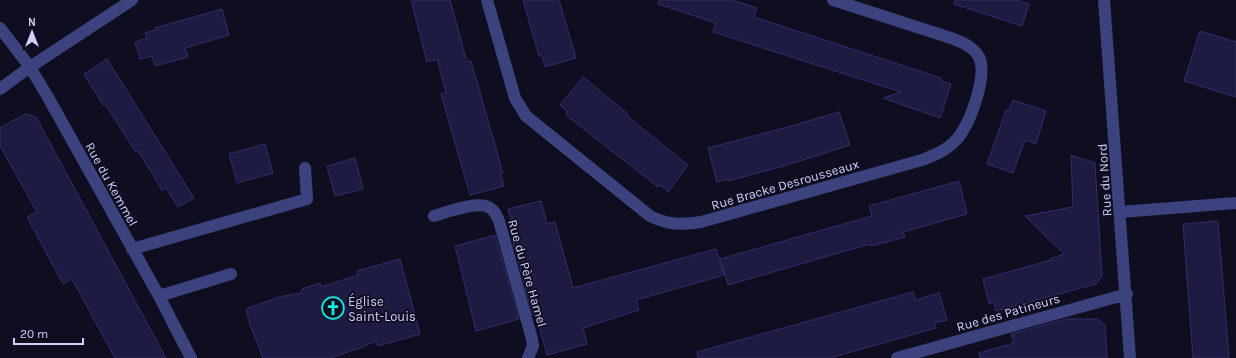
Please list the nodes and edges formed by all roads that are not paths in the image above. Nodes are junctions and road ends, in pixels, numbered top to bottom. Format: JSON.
{"nodes":[{"id":1,"x":132,"y":0,"type":"edge"},
{"id":2,"x":488,"y":0,"type":"edge"},
{"id":3,"x":833,"y":0,"type":"edge"},
{"id":4,"x":1104,"y":0,"type":"edge"},
{"id":5,"x":0,"y":28,"type":"edge"},
{"id":6,"x":30,"y":68,"type":"junction"},
{"id":7,"x":0,"y":89,"type":"edge"},
{"id":8,"x":306,"y":168,"type":"dead end"},
{"id":9,"x":1236,"y":203,"type":"edge"},
{"id":10,"x":1120,"y":212,"type":"junction"},
{"id":11,"x":434,"y":216,"type":"dead end"},
{"id":12,"x":132,"y":249,"type":"junction"},
{"id":13,"x":231,"y":274,"type":"dead end"},
{"id":14,"x":1127,"y":294,"type":"junction"},
{"id":15,"x":159,"y":296,"type":"junction"},
{"id":16,"x":191,"y":358,"type":"edge"},
{"id":17,"x":528,"y":358,"type":"edge"},
{"id":18,"x":897,"y":358,"type":"edge"},
{"id":19,"x":1130,"y":358,"type":"edge"}],
"edges":[{"from":1,"to":6,"type":"street"},
{"from":2,"to":3,"type":"street","name":"Rue Bracke Desrousseaux"},
{"from":4,"to":10,"type":"street","name":"Rue du Nord"},
{"from":5,"to":6,"type":"street","name":"Rue du Kemmel"},
{"from":6,"to":7,"type":"street"},
{"from":6,"to":12,"type":"street","name":"Rue du Kemmel"},
{"from":8,"to":12,"type":"street"},
{"from":9,"to":10,"type":"street"},
{"from":10,"to":14,"type":"street","name":"Rue du Nord"},
{"from":11,"to":17,"type":"street","name":"Rue du Père Hamel"},
{"from":12,"to":15,"type":"street","name":"Rue du Kemmel"},
{"from":13,"to":15,"type":"street"},
{"from":14,"to":18,"type":"street","name":"Rue des Patineurs"},
{"from":14,"to":19,"type":"street","name":"Rue du Nord"},
{"from":15,"to":16,"type":"street","name":"Rue du Kemmel"}]}
